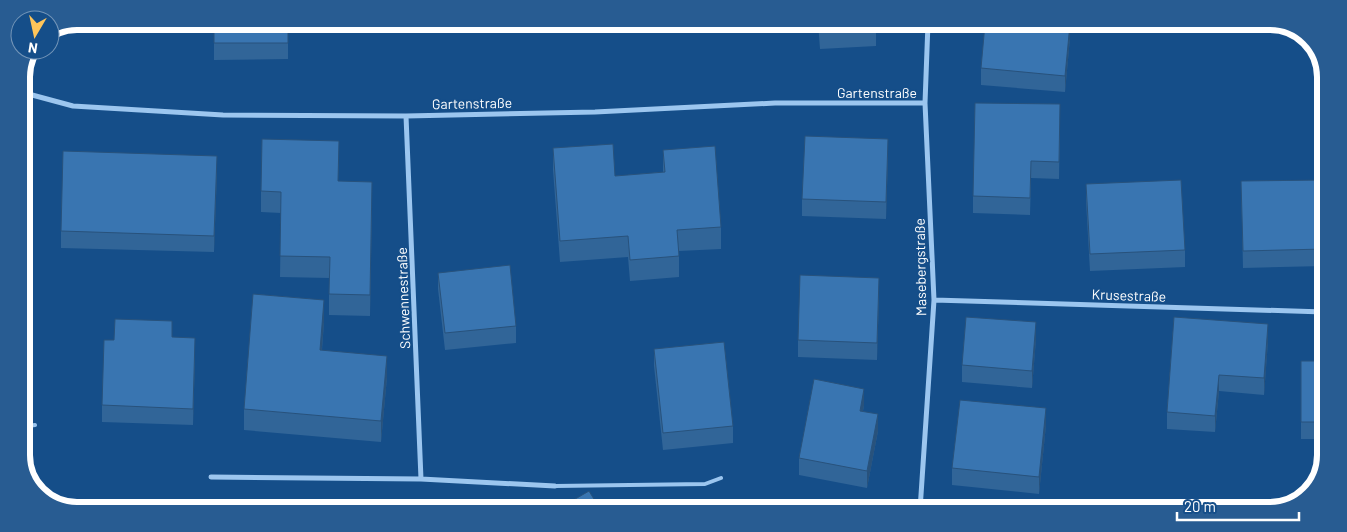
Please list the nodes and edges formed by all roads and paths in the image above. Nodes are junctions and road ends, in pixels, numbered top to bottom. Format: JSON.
{"nodes":[{"id":1,"x":928,"y":30,"type":"edge"},
{"id":2,"x":30,"y":94,"type":"edge"},
{"id":3,"x":925,"y":103,"type":"junction"},
{"id":4,"x":406,"y":116,"type":"junction"},
{"id":5,"x":934,"y":300,"type":"junction"},
{"id":6,"x":1317,"y":312,"type":"edge"},
{"id":7,"x":35,"y":425,"type":"dead end"},
{"id":8,"x":30,"y":426,"type":"edge"},
{"id":9,"x":211,"y":477,"type":"dead end"},
{"id":10,"x":721,"y":478,"type":"dead end"},
{"id":11,"x":421,"y":479,"type":"junction"},
{"id":12,"x":555,"y":486,"type":"joint"},
{"id":13,"x":921,"y":502,"type":"edge"}],
"edges":[{"from":1,"to":3,"type":"street","name":"Masebergstraße"},
{"from":2,"to":4,"type":"street","name":"Gartenstraße"},
{"from":3,"to":4,"type":"street","name":"Gartenstraße"},
{"from":3,"to":5,"type":"street","name":"Masebergstraße"},
{"from":4,"to":11,"type":"street","name":"Schwennestraße"},
{"from":5,"to":6,"type":"street","name":"Krusestraße"},
{"from":5,"to":13,"type":"street","name":"Masebergstraße"},
{"from":7,"to":8,"type":"lane"},
{"from":9,"to":11,"type":"street"},
{"from":10,"to":12,"type":"lane"},
{"from":11,"to":12,"type":"street"}]}
